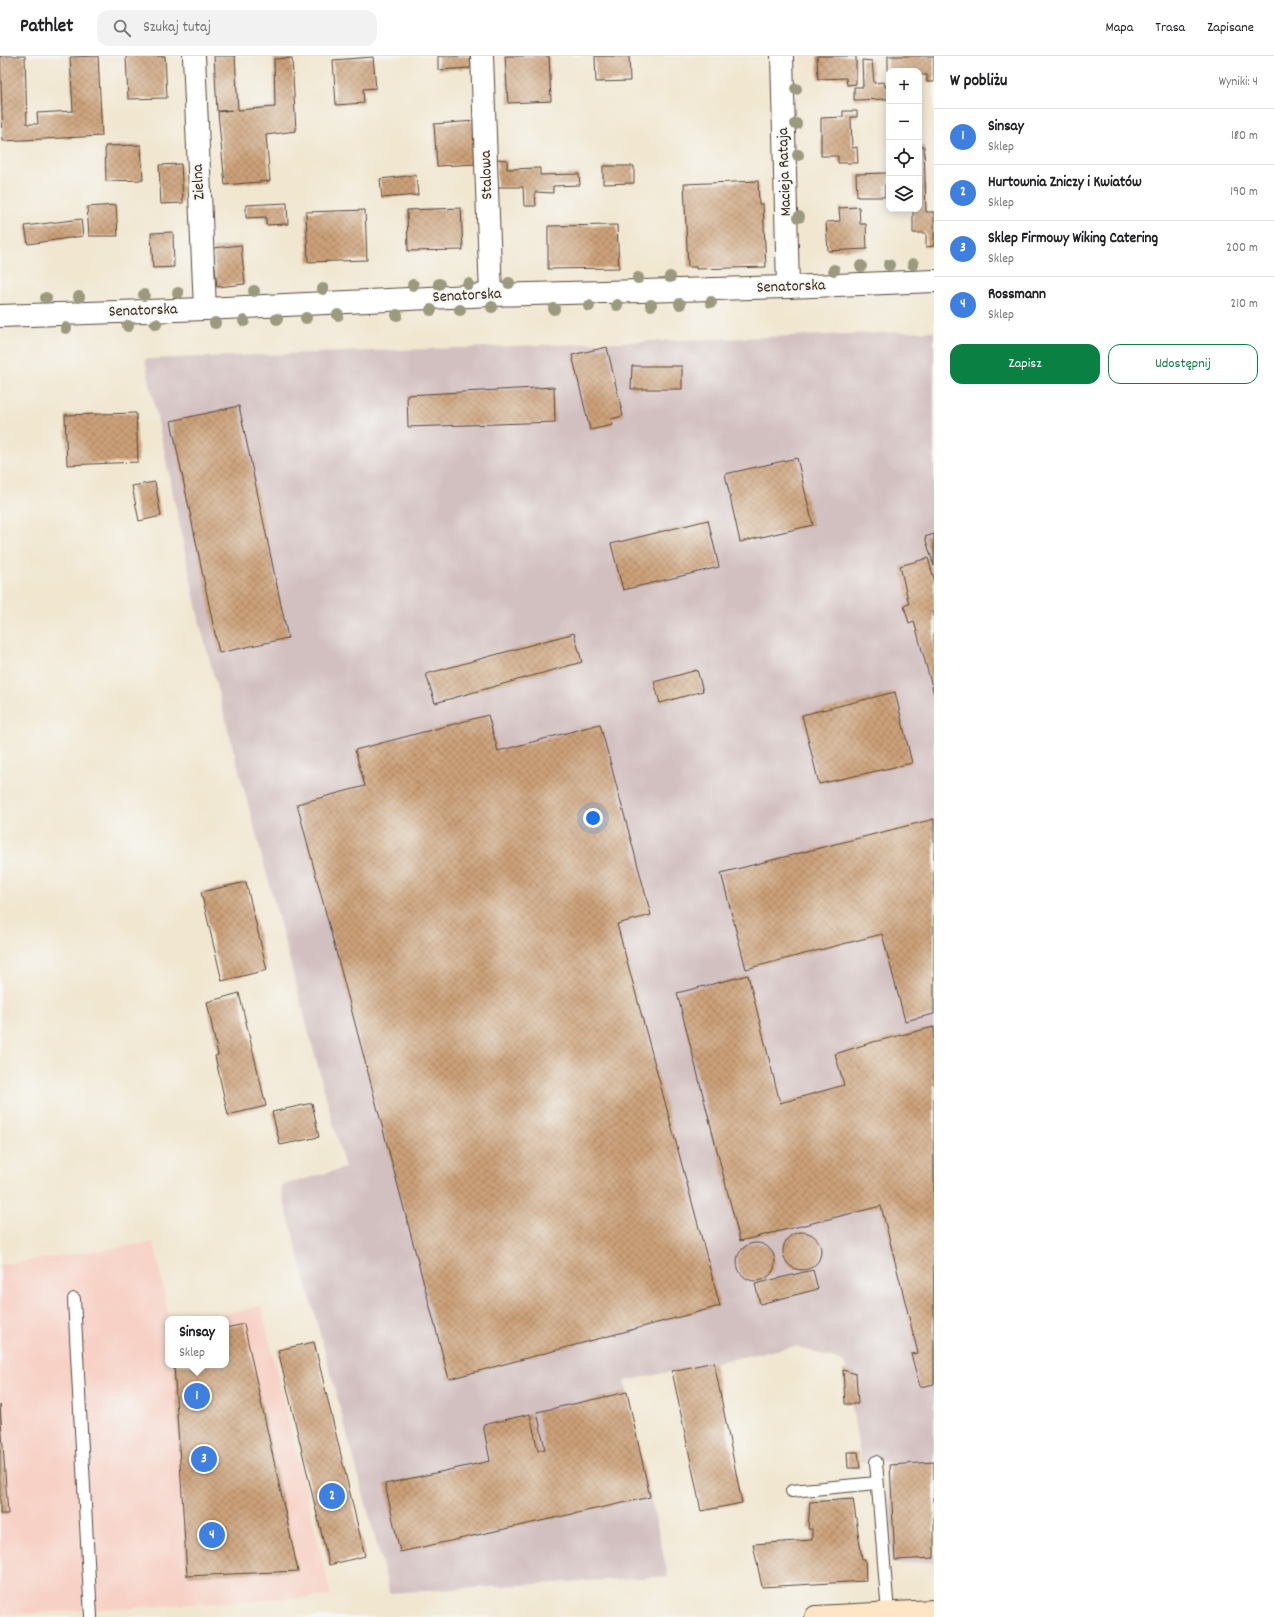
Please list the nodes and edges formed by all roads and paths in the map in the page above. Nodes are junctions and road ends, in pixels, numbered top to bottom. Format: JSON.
{"nodes":[{"id":1,"x":194,"y":56,"type":"edge"},
{"id":2,"x":482,"y":56,"type":"edge"},
{"id":3,"x":782,"y":56,"type":"edge"},
{"id":4,"x":934,"y":280,"type":"edge"},
{"id":5,"x":788,"y":287,"type":"junction"},
{"id":6,"x":491,"y":295,"type":"junction"},
{"id":7,"x":205,"y":309,"type":"junction"},
{"id":8,"x":0,"y":316,"type":"edge"},
{"id":9,"x":74,"y":1299,"type":"dead end"},
{"id":10,"x":876,"y":1462,"type":"dead end"},
{"id":11,"x":878,"y":1484,"type":"junction"},
{"id":12,"x":792,"y":1491,"type":"dead end"},
{"id":13,"x":934,"y":1611,"type":"edge"},
{"id":14,"x":888,"y":1613,"type":"junction"},
{"id":15,"x":91,"y":1617,"type":"edge"},
{"id":16,"x":816,"y":1617,"type":"edge"}],
"edges":[{"from":1,"to":7,"type":"street","name":"Zielna"},
{"from":2,"to":6,"type":"street","name":"Stalowa"},
{"from":3,"to":5,"type":"street","name":"Macieja Rataja"},
{"from":4,"to":5,"type":"street","name":"Senatorska"},
{"from":5,"to":6,"type":"street","name":"Senatorska"},
{"from":6,"to":7,"type":"street","name":"Senatorska"},
{"from":7,"to":8,"type":"street","name":"Senatorska"},
{"from":9,"to":15,"type":"lane"},
{"from":10,"to":11,"type":"lane"},
{"from":11,"to":12,"type":"lane"},
{"from":11,"to":14,"type":"lane"},
{"from":13,"to":14,"type":"street"},
{"from":14,"to":16,"type":"street"}]}
